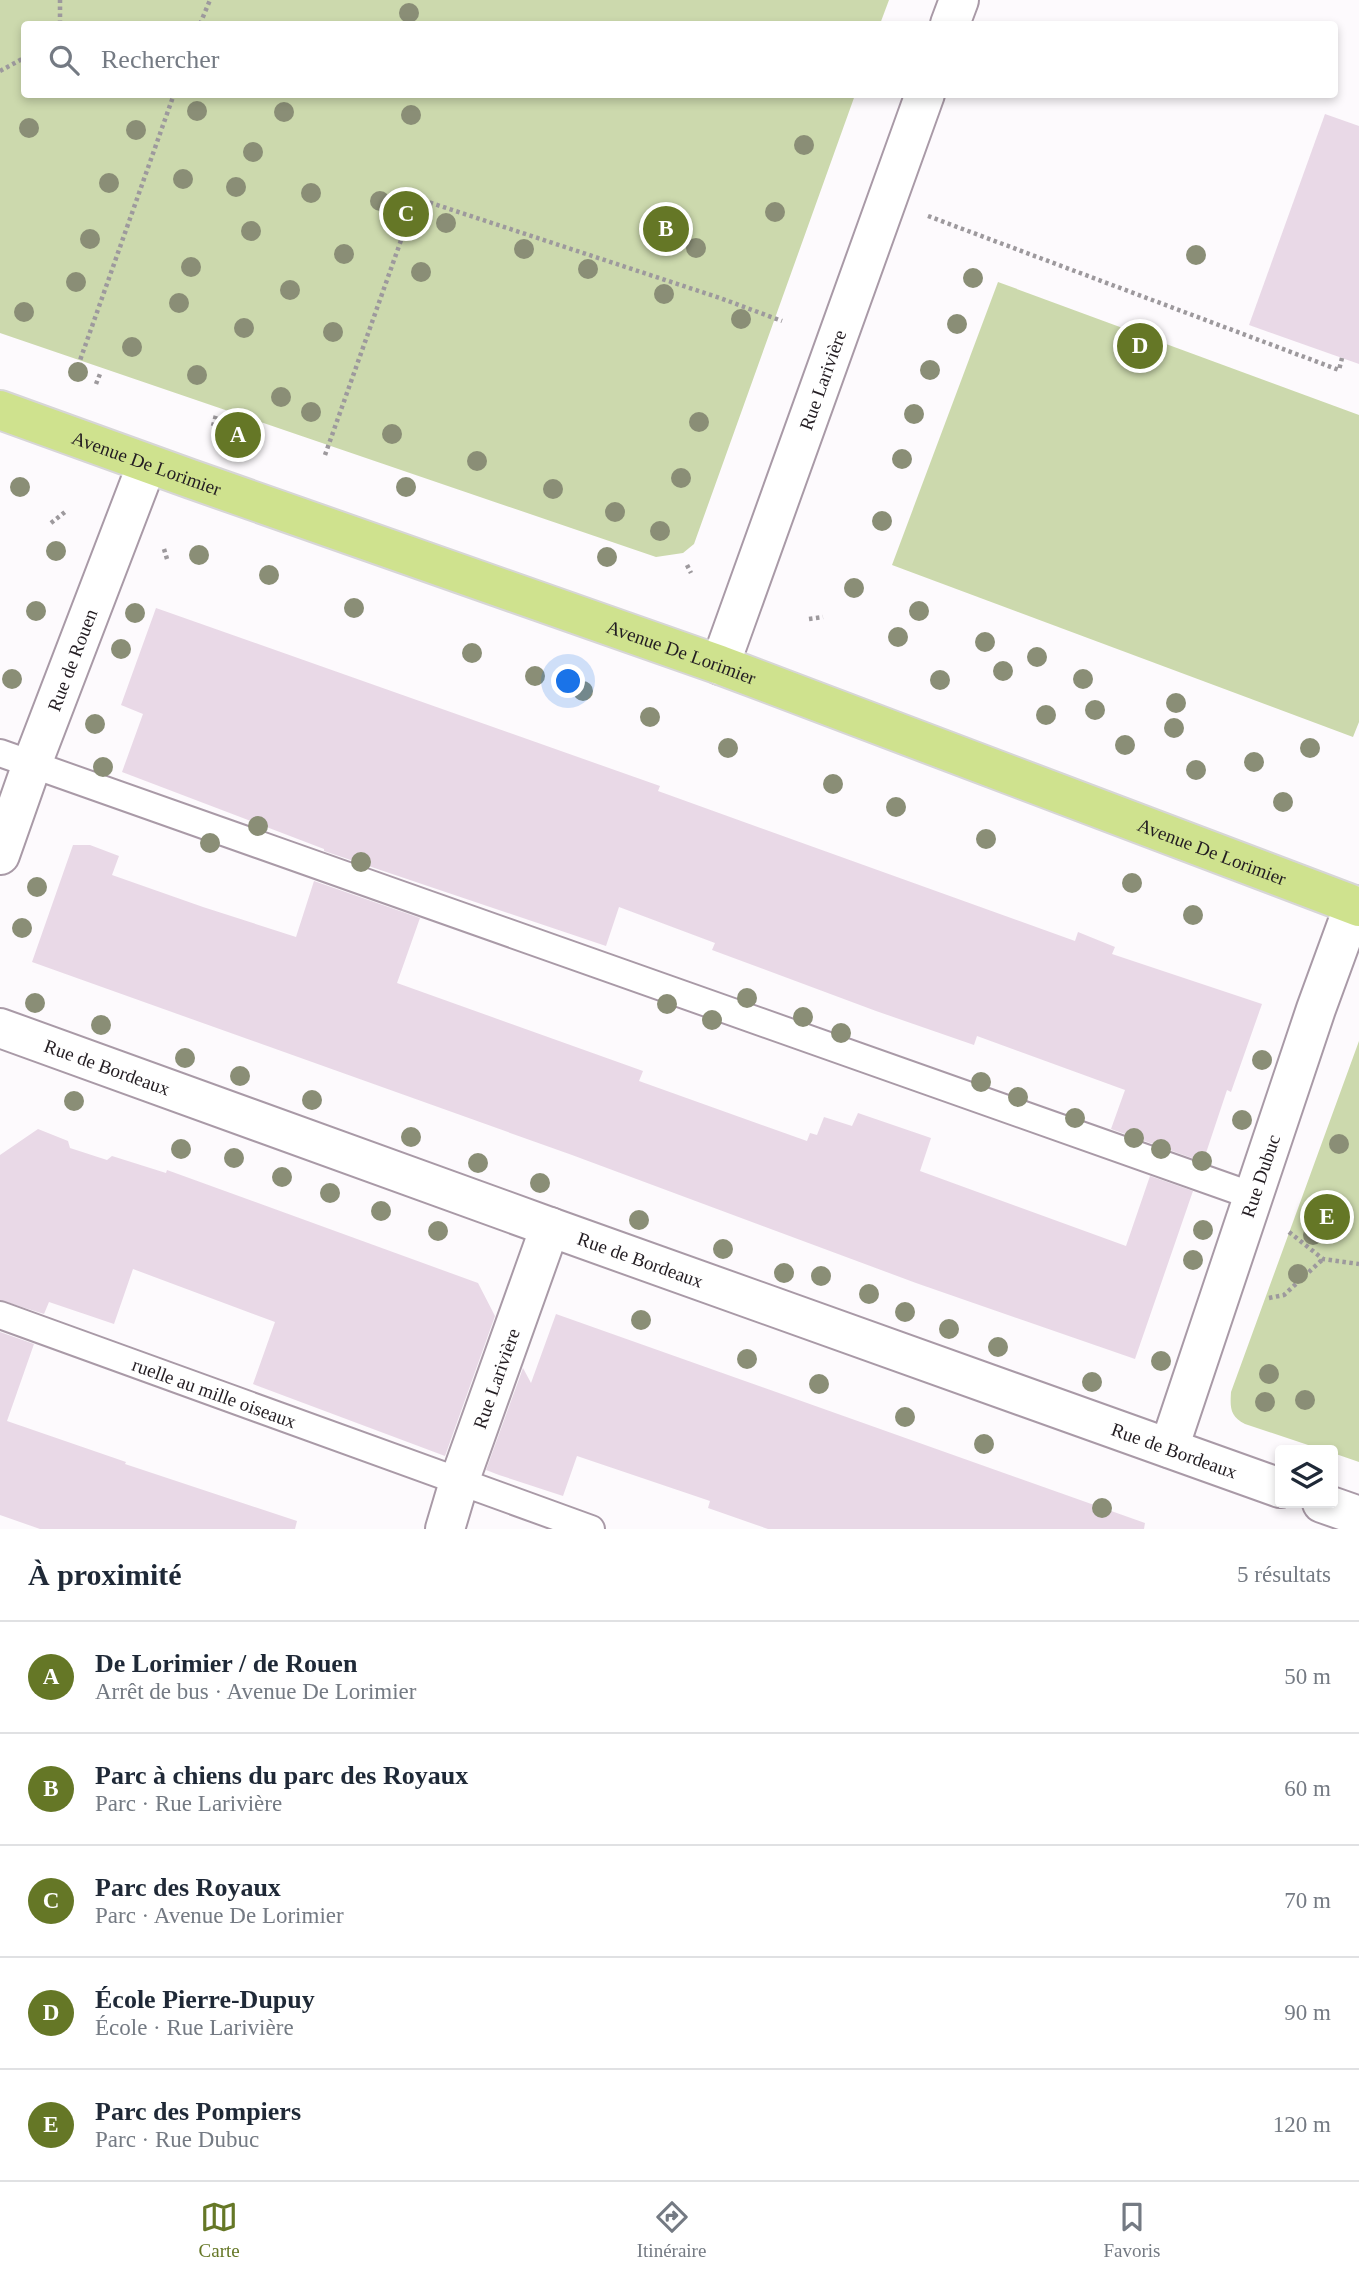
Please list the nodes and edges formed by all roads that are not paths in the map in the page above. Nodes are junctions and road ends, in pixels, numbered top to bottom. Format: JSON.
{"nodes":[{"id":1,"x":959,"y":0,"type":"edge"},
{"id":2,"x":951,"y":21,"type":"edge"},
{"id":3,"x":924,"y":98,"type":"edge"},
{"id":4,"x":0,"y":410,"type":"edge"},
{"id":5,"x":147,"y":464,"type":"junction"},
{"id":6,"x":720,"y":665,"type":"junction"},
{"id":7,"x":16,"y":758,"type":"edge"},
{"id":8,"x":0,"y":855,"type":"edge"},
{"id":9,"x":1357,"y":906,"type":"edge"},
{"id":10,"x":0,"y":1028,"type":"edge"},
{"id":11,"x":1253,"y":1196,"type":"junction"},
{"id":12,"x":550,"y":1227,"type":"junction"},
{"id":13,"x":0,"y":1315,"type":"edge"},
{"id":14,"x":1169,"y":1448,"type":"junction"},
{"id":15,"x":444,"y":1477,"type":"junction"},
{"id":16,"x":1275,"y":1486,"type":"edge"},
{"id":17,"x":1336,"y":1508,"type":"edge"},
{"id":18,"x":1359,"y":1516,"type":"edge"},
{"id":19,"x":445,"y":1529,"type":"edge"},
{"id":20,"x":591,"y":1529,"type":"edge"}],
"edges":[{"from":1,"to":2,"type":"street"},
{"from":3,"to":6,"type":"street","name":"Rue Larivière"},
{"from":4,"to":5,"type":"main road","name":"Avenue De Lorimier"},
{"from":5,"to":6,"type":"main road","name":"Avenue De Lorimier"},
{"from":5,"to":7,"type":"street","name":"Rue de Rouen"},
{"from":6,"to":9,"type":"main road","name":"Avenue De Lorimier"},
{"from":7,"to":8,"type":"street","name":"Rue de Rouen"},
{"from":7,"to":11,"type":"lane"},
{"from":9,"to":11,"type":"street","name":"Rue Dubuc"},
{"from":10,"to":12,"type":"street","name":"Rue de Bordeaux"},
{"from":11,"to":14,"type":"street","name":"Rue Dubuc"},
{"from":12,"to":14,"type":"street","name":"Rue de Bordeaux"},
{"from":12,"to":15,"type":"street","name":"Rue Larivière"},
{"from":13,"to":15,"type":"lane","name":"ruelle au mille oiseaux"},
{"from":14,"to":16,"type":"street","name":"Rue de Bordeaux"},
{"from":15,"to":19,"type":"street","name":"Rue Larivière"},
{"from":15,"to":20,"type":"lane","name":"ruelle au mille oiseaux"},
{"from":17,"to":18,"type":"street"}]}
